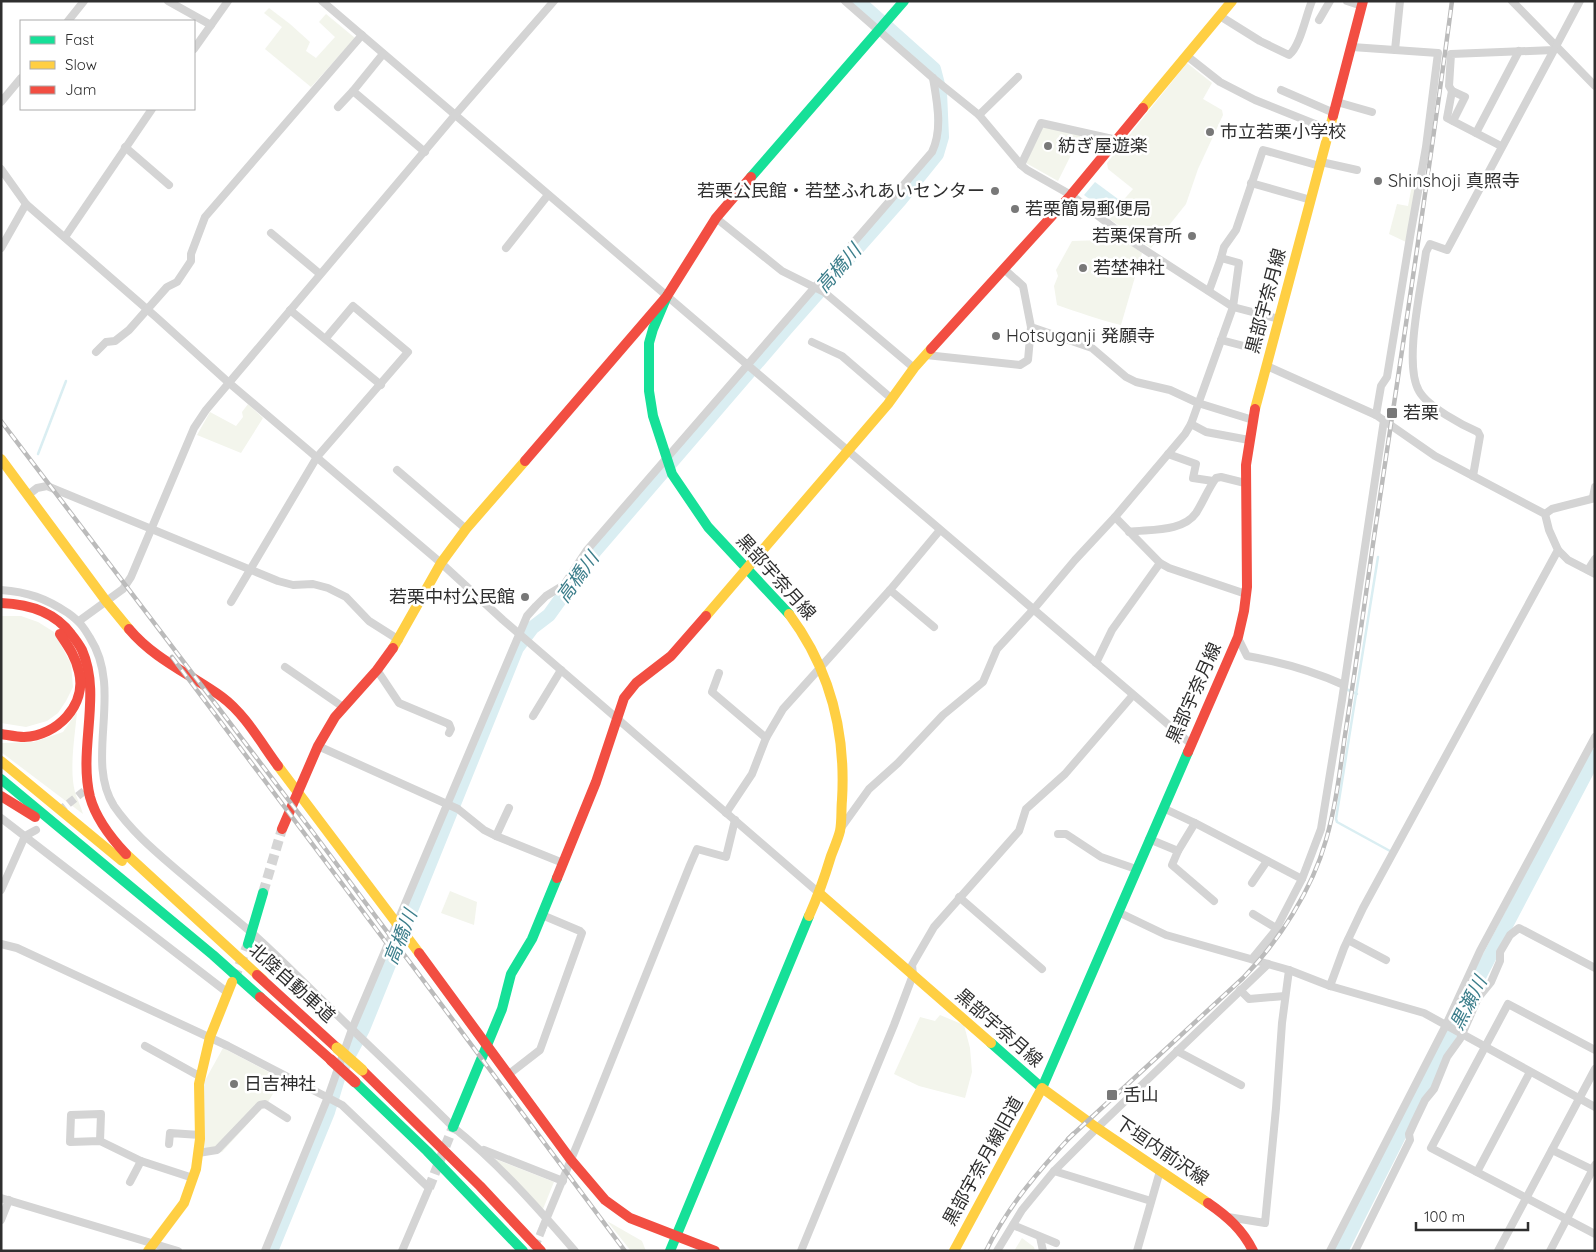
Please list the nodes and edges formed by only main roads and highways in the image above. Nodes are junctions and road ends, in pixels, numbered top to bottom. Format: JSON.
{"nodes":[{"id":1,"x":904,"y":1,"type":"edge"},
{"id":2,"x":1232,"y":1,"type":"edge"},
{"id":3,"x":1362,"y":4,"type":"edge"},
{"id":4,"x":667,"y":296,"type":"junction"},
{"id":5,"x":3,"y":464,"type":"edge"},
{"id":6,"x":747,"y":568,"type":"junction"},
{"id":7,"x":1,"y":603,"type":"edge"},
{"id":8,"x":1,"y":612,"type":"edge"},
{"id":9,"x":1,"y":734,"type":"edge"},
{"id":10,"x":1,"y":761,"type":"edge"},
{"id":11,"x":1,"y":779,"type":"edge"},
{"id":12,"x":298,"y":790,"type":"junction"},
{"id":13,"x":1,"y":796,"type":"edge"},
{"id":14,"x":282,"y":828,"type":"tunnel mouth"},
{"id":15,"x":263,"y":893,"type":"tunnel mouth"},
{"id":16,"x":818,"y":893,"type":"junction"},
{"id":17,"x":166,"y":915,"type":"junction"},
{"id":18,"x":250,"y":939,"type":"tunnel mouth"},
{"id":19,"x":263,"y":980,"type":"junction"},
{"id":20,"x":230,"y":988,"type":"tunnel mouth"},
{"id":21,"x":487,"y":1044,"type":"junction"},
{"id":22,"x":1042,"y":1088,"type":"junction"},
{"id":23,"x":453,"y":1127,"type":"tunnel mouth"},
{"id":24,"x":677,"y":1235,"type":"junction"},
{"id":25,"x":151,"y":1247,"type":"edge"},
{"id":26,"x":524,"y":1251,"type":"edge"},
{"id":27,"x":541,"y":1251,"type":"edge"},
{"id":28,"x":670,"y":1251,"type":"edge"},
{"id":29,"x":714,"y":1251,"type":"edge"},
{"id":30,"x":954,"y":1251,"type":"edge"},
{"id":31,"x":1253,"y":1251,"type":"edge"}],
"edges":[{"from":1,"to":4,"type":"main road"},
{"from":2,"to":6,"type":"main road"},
{"from":3,"to":22,"type":"main road","name":"黒部宇奈月線"},
{"from":4,"to":6,"type":"main road","name":"黒部宇奈月線"},
{"from":4,"to":12,"type":"main road"},
{"from":5,"to":12,"type":"main road"},
{"from":6,"to":16,"type":"main road","name":"黒部宇奈月線"},
{"from":6,"to":21,"type":"main road"},
{"from":7,"to":19,"type":"main road"},
{"from":8,"to":9,"type":"main road"},
{"from":10,"to":19,"type":"main road","name":"北陸自動車道"},
{"from":11,"to":17,"type":"main road","name":"北陸自動車道"},
{"from":12,"to":14,"type":"main road"},
{"from":12,"to":21,"type":"main road"},
{"from":13,"to":17,"type":"main road"},
{"from":15,"to":18,"type":"main road"},
{"from":16,"to":22,"type":"main road","name":"黒部宇奈月線"},
{"from":16,"to":24,"type":"main road","name":"黒部宇奈月線"},
{"from":17,"to":26,"type":"main road","name":"北陸自動車道","bridge":true},
{"from":19,"to":27,"type":"main road","name":"北陸自動車道","bridge":true},
{"from":20,"to":25,"type":"main road"},
{"from":21,"to":23,"type":"main road"},
{"from":21,"to":24,"type":"main road"},
{"from":22,"to":30,"type":"main road","name":"黒部宇奈月線旧道"},
{"from":22,"to":31,"type":"main road","name":"下垣内前沢線"},
{"from":24,"to":28,"type":"main road","name":"黒部宇奈月線"},
{"from":24,"to":29,"type":"main road"}]}
